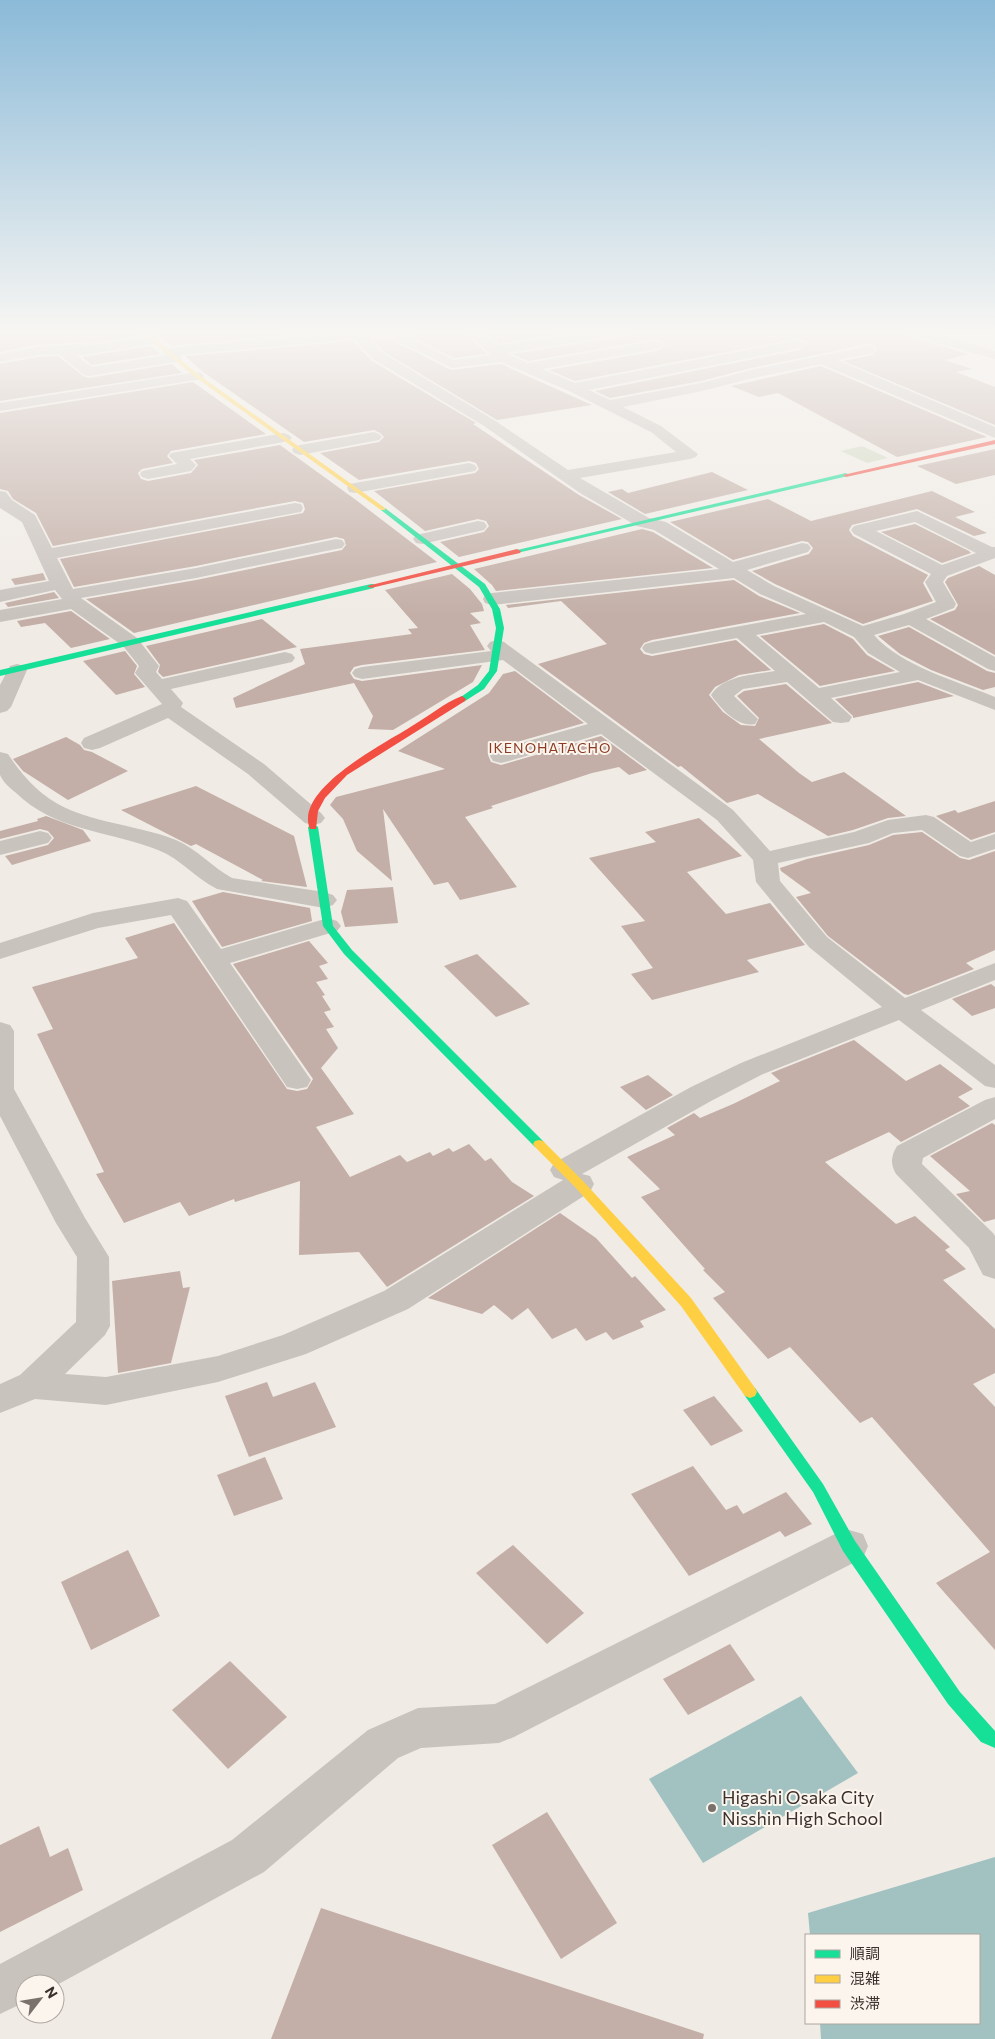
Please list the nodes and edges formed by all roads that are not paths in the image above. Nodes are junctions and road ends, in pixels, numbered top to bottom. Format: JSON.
{"nodes":[{"id":1,"x":266,"y":425,"type":"edge"},
{"id":2,"x":492,"y":425,"type":"edge"},
{"id":3,"x":649,"y":425,"type":"edge"},
{"id":4,"x":977,"y":425,"type":"edge"},
{"id":5,"x":995,"y":433,"type":"edge"},
{"id":6,"x":374,"y":437,"type":"dead end"},
{"id":7,"x":284,"y":438,"type":"junction"},
{"id":8,"x":995,"y":442,"type":"edge"},
{"id":9,"x":300,"y":450,"type":"junction"},
{"id":10,"x":469,"y":468,"type":"dead end"},
{"id":11,"x":148,"y":474,"type":"dead end"},
{"id":12,"x":566,"y":475,"type":"junction"},
{"id":13,"x":355,"y":488,"type":"junction"},
{"id":14,"x":0,"y":496,"type":"edge"},
{"id":15,"x":295,"y":508,"type":"dead end"},
{"id":16,"x":459,"y":513,"type":"dead end"},
{"id":17,"x":643,"y":522,"type":"junction"},
{"id":18,"x":422,"y":539,"type":"junction"},
{"id":19,"x":786,"y":539,"type":"dead end"},
{"id":20,"x":336,"y":544,"type":"dead end"},
{"id":21,"x":45,"y":555,"type":"junction"},
{"id":22,"x":989,"y":558,"type":"edge"},
{"id":23,"x":458,"y":566,"type":"junction"},
{"id":24,"x":736,"y":570,"type":"junction"},
{"id":25,"x":941,"y":572,"type":"junction"},
{"id":26,"x":68,"y":594,"type":"junction"},
{"id":27,"x":0,"y":596,"type":"edge"},
{"id":28,"x":492,"y":599,"type":"junction"},
{"id":29,"x":0,"y":616,"type":"edge"},
{"id":30,"x":827,"y":616,"type":"junction"},
{"id":31,"x":911,"y":618,"type":"junction"},
{"id":32,"x":741,"y":632,"type":"junction"},
{"id":33,"x":861,"y":633,"type":"junction"},
{"id":34,"x":130,"y":642,"type":"junction"},
{"id":35,"x":652,"y":648,"type":"dead end"},
{"id":36,"x":497,"y":651,"type":"junction"},
{"id":37,"x":285,"y":658,"type":"dead end"},
{"id":38,"x":995,"y":665,"type":"edge"},
{"id":39,"x":8,"y":672,"type":"edge"},
{"id":40,"x":362,"y":673,"type":"dead end"},
{"id":41,"x":920,"y":674,"type":"junction"},
{"id":42,"x":791,"y":675,"type":"junction"},
{"id":43,"x":157,"y":686,"type":"junction"},
{"id":44,"x":815,"y":695,"type":"junction"},
{"id":45,"x":995,"y":704,"type":"edge"},
{"id":46,"x":0,"y":708,"type":"edge"},
{"id":47,"x":170,"y":709,"type":"junction"},
{"id":48,"x":841,"y":717,"type":"dead end"},
{"id":49,"x":747,"y":719,"type":"dead end"},
{"id":50,"x":604,"y":726,"type":"junction"},
{"id":51,"x":92,"y":743,"type":"dead end"},
{"id":52,"x":502,"y":756,"type":"dead end"},
{"id":53,"x":0,"y":759,"type":"edge"},
{"id":54,"x":313,"y":818,"type":"junction"},
{"id":55,"x":40,"y":838,"type":"dead end"},
{"id":56,"x":995,"y":841,"type":"edge"},
{"id":57,"x":0,"y":848,"type":"edge"},
{"id":58,"x":765,"y":858,"type":"junction"},
{"id":59,"x":217,"y":879,"type":"junction"},
{"id":60,"x":324,"y":900,"type":"junction"},
{"id":61,"x":178,"y":906,"type":"junction"},
{"id":62,"x":328,"y":926,"type":"junction"},
{"id":63,"x":0,"y":951,"type":"edge"},
{"id":64,"x":215,"y":959,"type":"junction"},
{"id":65,"x":995,"y":972,"type":"edge"},
{"id":66,"x":902,"y":1009,"type":"junction"},
{"id":67,"x":0,"y":1032,"type":"edge"},
{"id":68,"x":995,"y":1079,"type":"edge"},
{"id":69,"x":297,"y":1080,"type":"dead end"},
{"id":70,"x":0,"y":1090,"type":"edge"},
{"id":71,"x":995,"y":1107,"type":"edge"},
{"id":72,"x":572,"y":1177,"type":"junction"},
{"id":73,"x":995,"y":1266,"type":"edge"},
{"id":74,"x":32,"y":1385,"type":"junction"},
{"id":75,"x":0,"y":1399,"type":"edge"},
{"id":76,"x":849,"y":1546,"type":"junction"},
{"id":77,"x":995,"y":1740,"type":"edge"},
{"id":78,"x":0,"y":1990,"type":"edge"}],
"edges":[{"from":1,"to":7,"type":"street"},
{"from":2,"to":12,"type":"street"},
{"from":3,"to":12,"type":"street"},
{"from":4,"to":5,"type":"street"},
{"from":6,"to":9,"type":"street"},
{"from":7,"to":9,"type":"street"},
{"from":7,"to":11,"type":"street"},
{"from":8,"to":17,"type":"street"},
{"from":9,"to":13,"type":"street"},
{"from":10,"to":13,"type":"street"},
{"from":12,"to":17,"type":"street"},
{"from":13,"to":18,"type":"street"},
{"from":14,"to":21,"type":"street"},
{"from":15,"to":21,"type":"street"},
{"from":16,"to":18,"type":"street"},
{"from":17,"to":23,"type":"street"},
{"from":17,"to":24,"type":"street"},
{"from":18,"to":23,"type":"street"},
{"from":19,"to":24,"type":"street"},
{"from":20,"to":26,"type":"street"},
{"from":21,"to":26,"type":"street"},
{"from":22,"to":25,"type":"street"},
{"from":22,"to":25,"type":"street"},
{"from":23,"to":28,"type":"street"},
{"from":23,"to":34,"type":"street"},
{"from":24,"to":28,"type":"street"},
{"from":24,"to":30,"type":"street"},
{"from":25,"to":31,"type":"street"},
{"from":26,"to":27,"type":"street"},
{"from":26,"to":29,"type":"street"},
{"from":26,"to":34,"type":"street"},
{"from":28,"to":36,"type":"street"},
{"from":30,"to":32,"type":"street"},
{"from":30,"to":33,"type":"street"},
{"from":31,"to":33,"type":"street"},
{"from":31,"to":38,"type":"street"},
{"from":32,"to":35,"type":"street"},
{"from":32,"to":42,"type":"street"},
{"from":33,"to":41,"type":"street"},
{"from":34,"to":39,"type":"street"},
{"from":34,"to":43,"type":"street"},
{"from":36,"to":40,"type":"street"},
{"from":36,"to":50,"type":"street"},
{"from":36,"to":54,"type":"street"},
{"from":37,"to":43,"type":"street"},
{"from":39,"to":46,"type":"street"},
{"from":41,"to":44,"type":"street"},
{"from":41,"to":45,"type":"street"},
{"from":42,"to":44,"type":"street"},
{"from":42,"to":49,"type":"street"},
{"from":43,"to":47,"type":"street"},
{"from":44,"to":48,"type":"street"},
{"from":47,"to":51,"type":"street"},
{"from":47,"to":54,"type":"street"},
{"from":50,"to":52,"type":"street"},
{"from":50,"to":58,"type":"street"},
{"from":53,"to":59,"type":"street"},
{"from":54,"to":60,"type":"street"},
{"from":55,"to":57,"type":"street"},
{"from":56,"to":58,"type":"street"},
{"from":58,"to":66,"type":"street"},
{"from":59,"to":60,"type":"street"},
{"from":59,"to":61,"type":"street"},
{"from":60,"to":62,"type":"street"},
{"from":61,"to":63,"type":"street"},
{"from":61,"to":64,"type":"street"},
{"from":62,"to":64,"type":"street"},
{"from":62,"to":72,"type":"street"},
{"from":64,"to":69,"type":"street"},
{"from":65,"to":66,"type":"street"},
{"from":66,"to":68,"type":"street"},
{"from":66,"to":72,"type":"street"},
{"from":67,"to":70,"type":"street"},
{"from":70,"to":74,"type":"street"},
{"from":71,"to":73,"type":"street"},
{"from":72,"to":74,"type":"street"},
{"from":72,"to":76,"type":"street"},
{"from":74,"to":75,"type":"street"},
{"from":76,"to":77,"type":"street"},
{"from":76,"to":78,"type":"street"}]}
